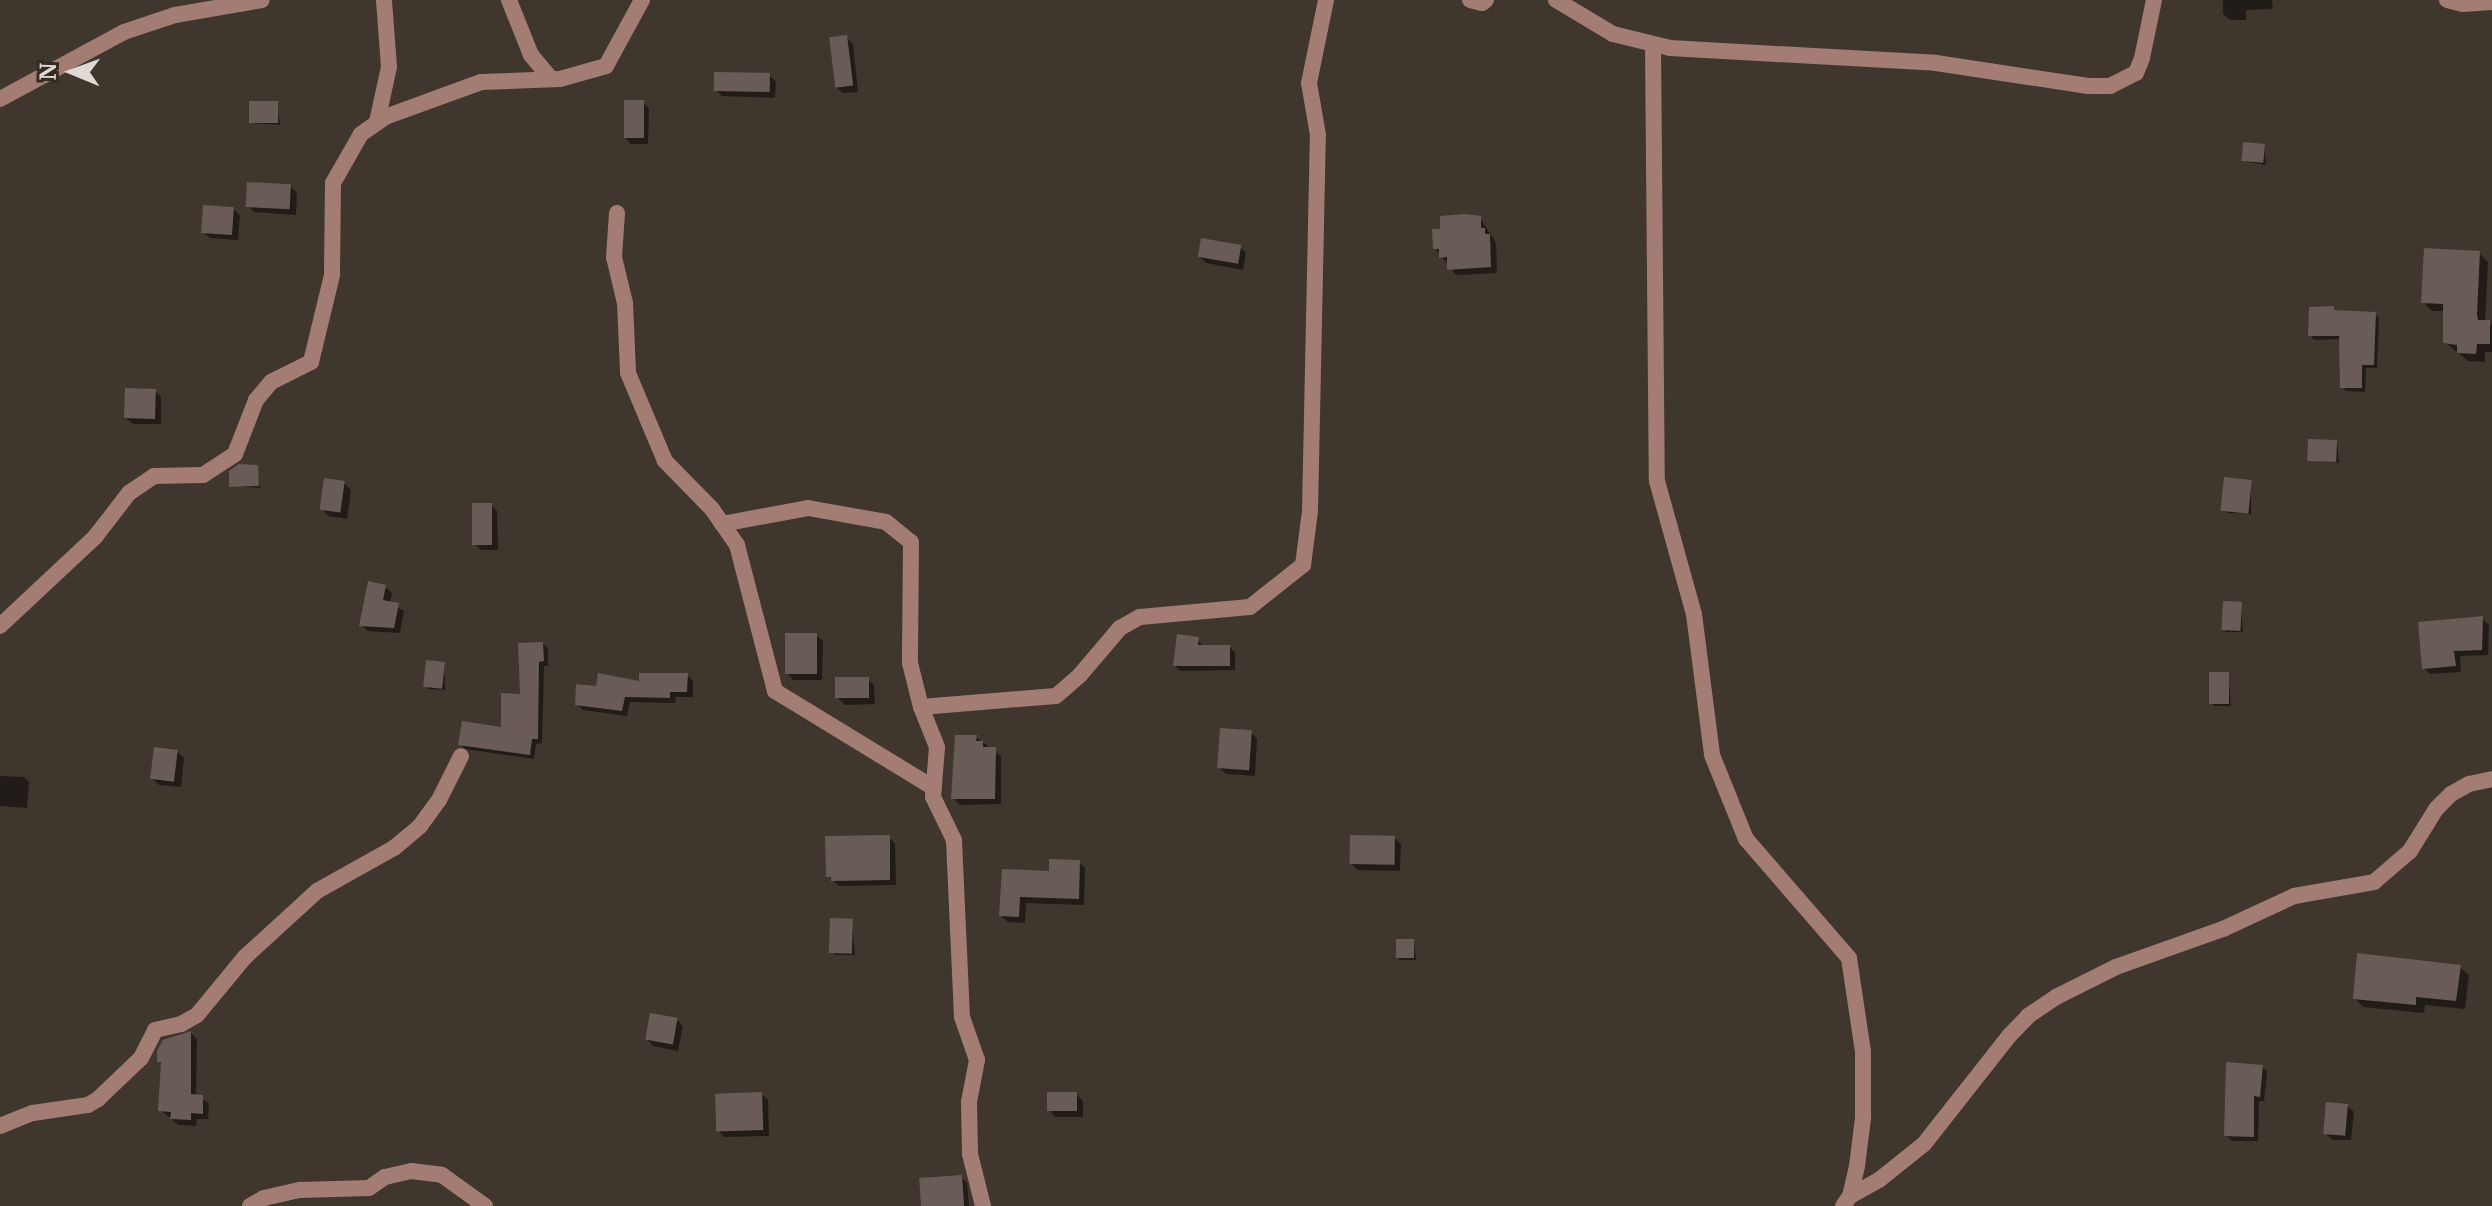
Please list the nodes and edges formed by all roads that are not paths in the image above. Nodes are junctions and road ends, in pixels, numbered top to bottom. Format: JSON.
{"nodes":[{"id":1,"x":262,"y":0,"type":"edge"},
{"id":2,"x":384,"y":0,"type":"edge"},
{"id":3,"x":509,"y":0,"type":"edge"},
{"id":4,"x":642,"y":0,"type":"edge"},
{"id":5,"x":1326,"y":0,"type":"edge"},
{"id":6,"x":1470,"y":0,"type":"edge"},
{"id":7,"x":1486,"y":0,"type":"edge"},
{"id":8,"x":1556,"y":0,"type":"edge"},
{"id":9,"x":2154,"y":0,"type":"edge"},
{"id":10,"x":2447,"y":0,"type":"edge"},
{"id":11,"x":2492,"y":2,"type":"edge"},
{"id":12,"x":1653,"y":45,"type":"junction"},
{"id":13,"x":551,"y":79,"type":"junction"},
{"id":14,"x":0,"y":99,"type":"edge"},
{"id":15,"x":377,"y":122,"type":"junction"},
{"id":16,"x":617,"y":213,"type":"dead end"},
{"id":17,"x":722,"y":524,"type":"junction"},
{"id":18,"x":0,"y":626,"type":"edge"},
{"id":19,"x":921,"y":707,"type":"junction"},
{"id":20,"x":461,"y":756,"type":"dead end"},
{"id":21,"x":2492,"y":779,"type":"edge"},
{"id":22,"x":934,"y":788,"type":"junction"},
{"id":23,"x":0,"y":1126,"type":"edge"},
{"id":24,"x":1846,"y":1201,"type":"edge"},
{"id":25,"x":250,"y":1206,"type":"edge"},
{"id":26,"x":485,"y":1206,"type":"edge"},
{"id":27,"x":983,"y":1206,"type":"edge"}],
"edges":[{"from":1,"to":14,"type":"street"},
{"from":2,"to":15,"type":"street"},
{"from":3,"to":13,"type":"street"},
{"from":4,"to":13,"type":"street"},
{"from":5,"to":19,"type":"street"},
{"from":6,"to":7,"type":"street"},
{"from":8,"to":12,"type":"street"},
{"from":9,"to":12,"type":"street"},
{"from":10,"to":11,"type":"street"},
{"from":12,"to":24,"type":"street"},
{"from":13,"to":15,"type":"street"},
{"from":15,"to":18,"type":"street"},
{"from":16,"to":17,"type":"street"},
{"from":17,"to":19,"type":"street"},
{"from":17,"to":22,"type":"street"},
{"from":19,"to":22,"type":"street"},
{"from":20,"to":23,"type":"street"},
{"from":21,"to":24,"type":"street"},
{"from":22,"to":27,"type":"street"},
{"from":25,"to":26,"type":"street"}]}
